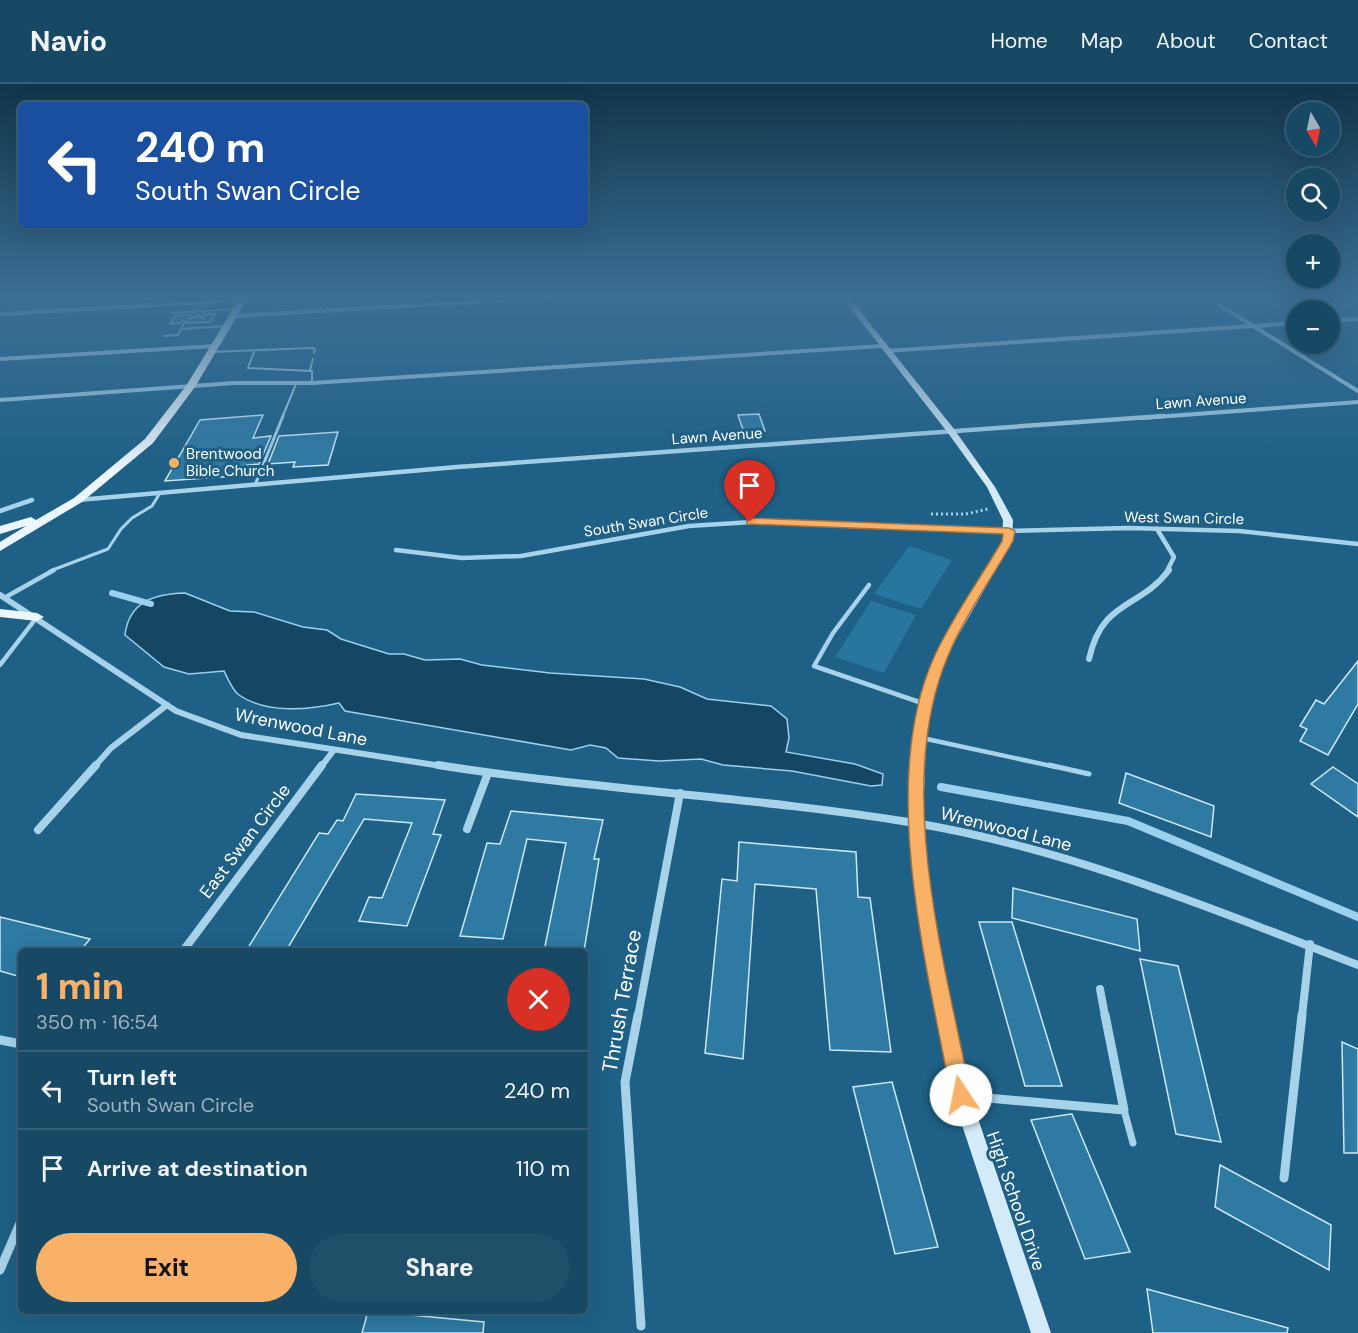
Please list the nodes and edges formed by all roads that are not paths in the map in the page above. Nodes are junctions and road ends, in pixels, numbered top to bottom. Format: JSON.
{"nodes":[{"id":1,"x":100,"y":354,"type":"edge"},
{"id":2,"x":210,"y":354,"type":"edge"},
{"id":3,"x":253,"y":354,"type":"edge"},
{"id":4,"x":795,"y":354,"type":"edge"},
{"id":5,"x":888,"y":354,"type":"edge"},
{"id":6,"x":1299,"y":354,"type":"edge"},
{"id":7,"x":313,"y":358,"type":"dead end"},
{"id":8,"x":0,"y":359,"type":"edge"},
{"id":9,"x":310,"y":370,"type":"junction"},
{"id":10,"x":312,"y":383,"type":"junction"},
{"id":11,"x":296,"y":384,"type":"junction"},
{"id":12,"x":190,"y":387,"type":"junction"},
{"id":13,"x":1358,"y":391,"type":"edge"},
{"id":14,"x":0,"y":400,"type":"edge"},
{"id":15,"x":1358,"y":402,"type":"edge"},
{"id":16,"x":951,"y":431,"type":"junction"},
{"id":17,"x":255,"y":485,"type":"junction"},
{"id":18,"x":160,"y":493,"type":"junction"},
{"id":19,"x":32,"y":500,"type":"dead end"},
{"id":20,"x":78,"y":500,"type":"junction"},
{"id":21,"x":0,"y":511,"type":"edge"},
{"id":22,"x":54,"y":514,"type":"junction"},
{"id":23,"x":1157,"y":529,"type":"junction"},
{"id":24,"x":0,"y":530,"type":"edge"},
{"id":25,"x":1009,"y":531,"type":"junction"},
{"id":26,"x":1358,"y":544,"type":"edge"},
{"id":27,"x":0,"y":546,"type":"edge"},
{"id":28,"x":396,"y":550,"type":"dead end"},
{"id":29,"x":868,"y":585,"type":"dead end"},
{"id":30,"x":2,"y":597,"type":"edge"},
{"id":31,"x":0,"y":613,"type":"edge"},
{"id":32,"x":37,"y":617,"type":"junction"},
{"id":33,"x":1089,"y":659,"type":"dead end"},
{"id":34,"x":0,"y":665,"type":"edge"},
{"id":35,"x":925,"y":704,"type":"junction"},
{"id":36,"x":167,"y":705,"type":"junction"},
{"id":37,"x":920,"y":738,"type":"junction"},
{"id":38,"x":333,"y":751,"type":"junction"},
{"id":39,"x":488,"y":772,"type":"junction"},
{"id":40,"x":1089,"y":774,"type":"dead end"},
{"id":41,"x":680,"y":793,"type":"junction"},
{"id":42,"x":916,"y":822,"type":"junction"},
{"id":43,"x":467,"y":829,"type":"dead end"},
{"id":44,"x":38,"y":830,"type":"dead end"},
{"id":45,"x":1310,"y":944,"type":"junction"},
{"id":46,"x":185,"y":948,"type":"edge"},
{"id":47,"x":1358,"y":965,"type":"edge"},
{"id":48,"x":1100,"y":989,"type":"dead end"},
{"id":49,"x":0,"y":1040,"type":"edge"},
{"id":50,"x":18,"y":1043,"type":"edge"},
{"id":51,"x":961,"y":1095,"type":"junction"},
{"id":52,"x":1124,"y":1110,"type":"junction"},
{"id":53,"x":1133,"y":1143,"type":"dead end"},
{"id":54,"x":1284,"y":1178,"type":"dead end"},
{"id":55,"x":18,"y":1228,"type":"edge"},
{"id":56,"x":0,"y":1270,"type":"edge"},
{"id":57,"x":641,"y":1326,"type":"dead end"},
{"id":58,"x":1041,"y":1333,"type":"edge"}],
"edges":[{"from":1,"to":8,"type":"street"},
{"from":2,"to":12,"type":"main road"},
{"from":3,"to":9,"type":"lane"},
{"from":4,"to":10,"type":"street"},
{"from":5,"to":16,"type":"street"},
{"from":6,"to":13,"type":"street"},
{"from":7,"to":9,"type":"lane"},
{"from":9,"to":10,"type":"lane"},
{"from":10,"to":11,"type":"street"},
{"from":11,"to":12,"type":"street"},
{"from":11,"to":17,"type":"lane"},
{"from":12,"to":14,"type":"street"},
{"from":12,"to":20,"type":"main road"},
{"from":15,"to":16,"type":"street","name":"Lawn Avenue"},
{"from":16,"to":17,"type":"street","name":"Lawn Avenue"},
{"from":16,"to":25,"type":"street"},
{"from":17,"to":18,"type":"street","name":"Lawn Avenue"},
{"from":18,"to":20,"type":"street","name":"Lawn Avenue"},
{"from":18,"to":30,"type":"lane"},
{"from":19,"to":21,"type":"street"},
{"from":20,"to":22,"type":"main road"},
{"from":22,"to":24,"type":"main road"},
{"from":22,"to":27,"type":"main road"},
{"from":23,"to":25,"type":"street","name":"West Swan Circle"},
{"from":23,"to":26,"type":"street","name":"West Swan Circle"},
{"from":23,"to":33,"type":"street"},
{"from":25,"to":28,"type":"street","name":"South Swan Circle"},
{"from":25,"to":35,"type":"street","name":"High School Drive"},
{"from":29,"to":35,"type":"lane"},
{"from":30,"to":32,"type":"street","name":"Wrenwood Lane"},
{"from":31,"to":32,"type":"main road"},
{"from":32,"to":34,"type":"lane"},
{"from":32,"to":36,"type":"street","name":"Wrenwood Lane"},
{"from":35,"to":37,"type":"street","name":"High School Drive"},
{"from":36,"to":38,"type":"street","name":"Wrenwood Lane"},
{"from":36,"to":44,"type":"street"},
{"from":37,"to":40,"type":"lane"},
{"from":37,"to":42,"type":"street","name":"High School Drive"},
{"from":38,"to":39,"type":"street","name":"Wrenwood Lane"},
{"from":38,"to":46,"type":"street","name":"East Swan Circle"},
{"from":39,"to":41,"type":"street","name":"Wrenwood Lane"},
{"from":39,"to":43,"type":"street"},
{"from":41,"to":42,"type":"street","name":"Wrenwood Lane"},
{"from":41,"to":57,"type":"street","name":"Thrush Terrace"},
{"from":42,"to":45,"type":"street","name":"Wrenwood Lane"},
{"from":42,"to":51,"type":"street","name":"High School Drive"},
{"from":45,"to":47,"type":"street","name":"Wrenwood Lane"},
{"from":45,"to":54,"type":"street"},
{"from":48,"to":52,"type":"street"},
{"from":49,"to":50,"type":"street"},
{"from":51,"to":52,"type":"street"},
{"from":51,"to":58,"type":"street","name":"High School Drive"},
{"from":52,"to":53,"type":"lane"},
{"from":55,"to":56,"type":"street"}]}
